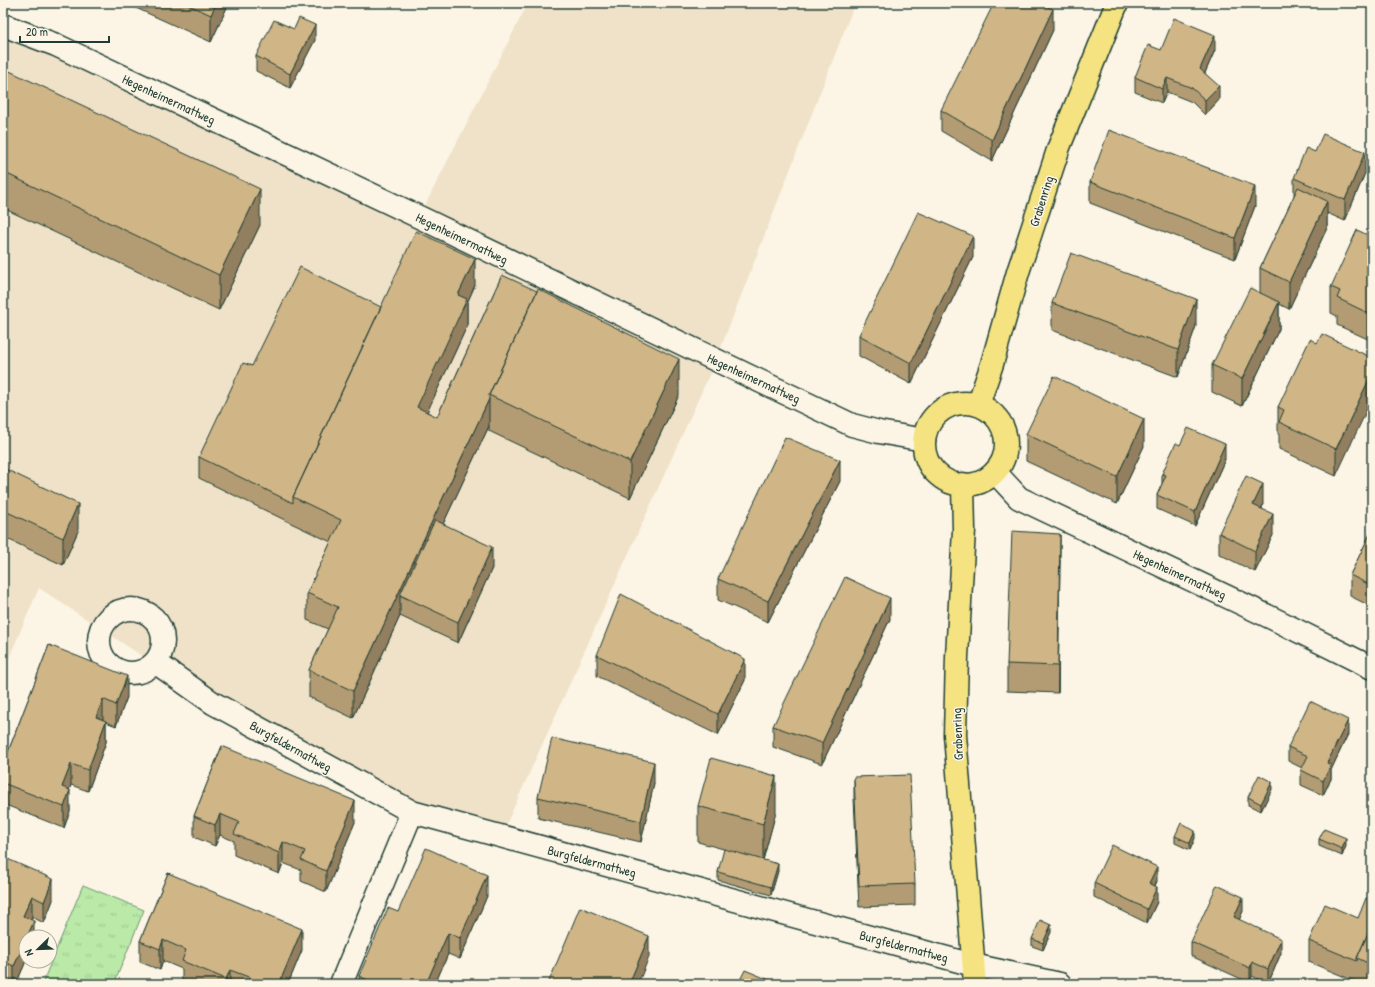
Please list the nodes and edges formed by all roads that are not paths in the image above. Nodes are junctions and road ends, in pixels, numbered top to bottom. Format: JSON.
{"nodes":[{"id":1,"x":1117,"y":3,"type":"edge"},
{"id":2,"x":3,"y":25,"type":"edge"},
{"id":3,"x":978,"y":405,"type":"junction"},
{"id":4,"x":924,"y":440,"type":"junction"},
{"id":5,"x":995,"y":472,"type":"junction"},
{"id":6,"x":963,"y":484,"type":"junction"},
{"id":7,"x":154,"y":662,"type":"dead end"},
{"id":8,"x":1372,"y":668,"type":"edge"},
{"id":9,"x":412,"y":812,"type":"junction"},
{"id":10,"x":974,"y":975,"type":"edge"},
{"id":11,"x":341,"y":984,"type":"edge"},
{"id":12,"x":1060,"y":984,"type":"edge"}],
"edges":[{"from":1,"to":3,"type":"main road","name":"Grabenring"},
{"from":2,"to":4,"type":"street","name":"Hegenheimermattweg"},
{"from":3,"to":4,"type":"main road"},
{"from":3,"to":5,"type":"main road"},
{"from":4,"to":6,"type":"main road"},
{"from":5,"to":6,"type":"main road"},
{"from":5,"to":8,"type":"street","name":"Hegenheimermattweg"},
{"from":6,"to":10,"type":"main road","name":"Grabenring"},
{"from":7,"to":9,"type":"street","name":"Burgfeldermattweg"},
{"from":9,"to":10,"type":"street","name":"Burgfeldermattweg"},
{"from":9,"to":11,"type":"street"},
{"from":10,"to":12,"type":"street","name":"Burgfeldermattweg"}]}
